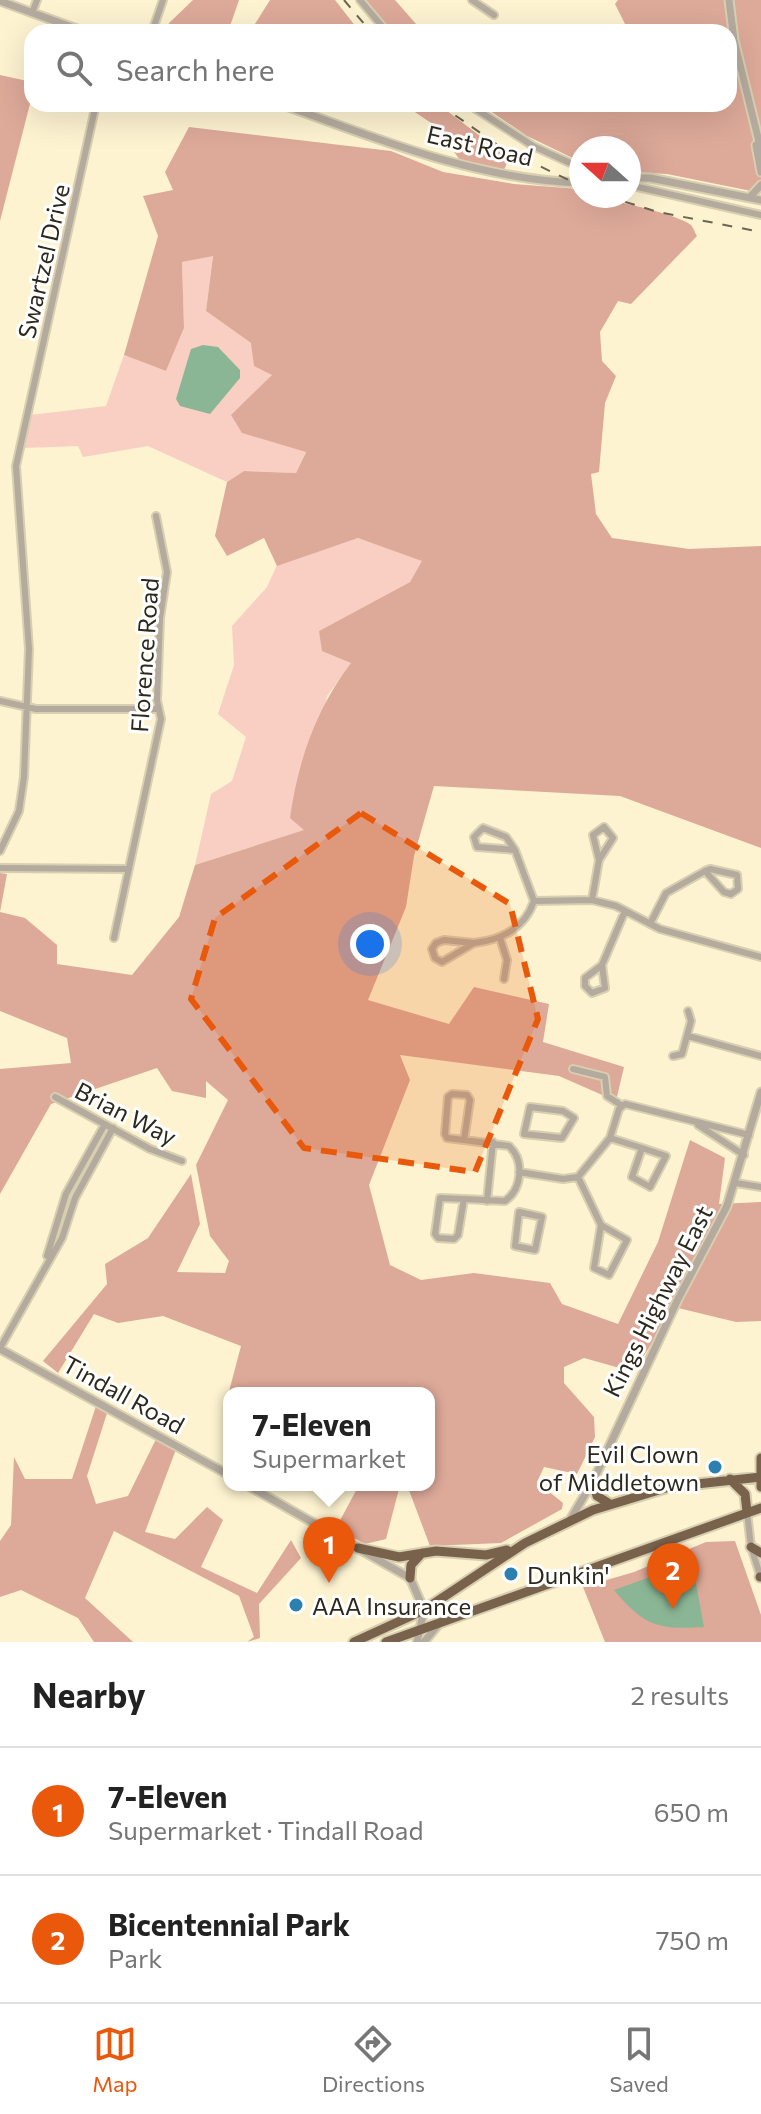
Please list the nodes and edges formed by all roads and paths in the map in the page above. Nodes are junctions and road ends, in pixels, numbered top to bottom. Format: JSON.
{"nodes":[{"id":1,"x":37,"y":0,"type":"edge"},
{"id":2,"x":163,"y":0,"type":"edge"},
{"id":3,"x":360,"y":0,"type":"edge"},
{"id":4,"x":472,"y":0,"type":"edge"},
{"id":5,"x":729,"y":0,"type":"edge"},
{"id":6,"x":0,"y":1,"type":"edge"},
{"id":7,"x":32,"y":13,"type":"junction"},
{"id":8,"x":494,"y":15,"type":"dead end"},
{"id":9,"x":63,"y":24,"type":"edge"},
{"id":10,"x":155,"y":24,"type":"edge"},
{"id":11,"x":380,"y":24,"type":"edge"},
{"id":12,"x":732,"y":24,"type":"edge"},
{"id":13,"x":737,"y":52,"type":"edge"},
{"id":14,"x":94,"y":112,"type":"edge"},
{"id":15,"x":303,"y":112,"type":"edge"},
{"id":16,"x":480,"y":112,"type":"edge"},
{"id":17,"x":754,"y":123,"type":"junction"},
{"id":18,"x":761,"y":150,"type":"edge"},
{"id":19,"x":569,"y":162,"type":"edge"},
{"id":20,"x":761,"y":172,"type":"edge"},
{"id":21,"x":641,"y":178,"type":"edge"},
{"id":22,"x":569,"y":181,"type":"edge"},
{"id":23,"x":761,"y":185,"type":"edge"},
{"id":24,"x":641,"y":188,"type":"edge"},
{"id":25,"x":748,"y":197,"type":"junction"},
{"id":26,"x":761,"y":200,"type":"edge"},
{"id":27,"x":761,"y":215,"type":"edge"},
{"id":28,"x":156,"y":516,"type":"dead end"},
{"id":29,"x":0,"y":701,"type":"edge"},
{"id":30,"x":26,"y":708,"type":"junction"},
{"id":31,"x":158,"y":709,"type":"junction"},
{"id":32,"x":515,"y":850,"type":"junction"},
{"id":33,"x":0,"y":851,"type":"edge"},
{"id":34,"x":599,"y":860,"type":"junction"},
{"id":35,"x":0,"y":868,"type":"edge"},
{"id":36,"x":129,"y":869,"type":"junction"},
{"id":37,"x":705,"y":871,"type":"junction"},
{"id":38,"x":592,"y":900,"type":"junction"},
{"id":39,"x":534,"y":901,"type":"junction"},
{"id":40,"x":625,"y":911,"type":"junction"},
{"id":41,"x":650,"y":924,"type":"junction"},
{"id":42,"x":114,"y":938,"type":"dead end"},
{"id":43,"x":500,"y":938,"type":"junction"},
{"id":44,"x":474,"y":943,"type":"junction"},
{"id":45,"x":761,"y":957,"type":"edge"},
{"id":46,"x":602,"y":965,"type":"junction"},
{"id":47,"x":504,"y":979,"type":"dead end"},
{"id":48,"x":688,"y":1011,"type":"dead end"},
{"id":49,"x":688,"y":1036,"type":"junction"},
{"id":50,"x":673,"y":1056,"type":"dead end"},
{"id":51,"x":761,"y":1056,"type":"edge"},
{"id":52,"x":573,"y":1069,"type":"dead end"},
{"id":53,"x":761,"y":1092,"type":"edge"},
{"id":54,"x":55,"y":1097,"type":"dead end"},
{"id":55,"x":621,"y":1105,"type":"junction"},
{"id":56,"x":695,"y":1123,"type":"junction"},
{"id":57,"x":105,"y":1124,"type":"junction"},
{"id":58,"x":113,"y":1128,"type":"junction"},
{"id":59,"x":524,"y":1134,"type":"junction"},
{"id":60,"x":749,"y":1135,"type":"junction"},
{"id":61,"x":610,"y":1138,"type":"junction"},
{"id":62,"x":464,"y":1140,"type":"junction"},
{"id":63,"x":493,"y":1142,"type":"junction"},
{"id":64,"x":642,"y":1148,"type":"junction"},
{"id":65,"x":515,"y":1152,"type":"junction"},
{"id":66,"x":744,"y":1155,"type":"junction"},
{"id":67,"x":182,"y":1161,"type":"dead end"},
{"id":68,"x":79,"y":1170,"type":"junction"},
{"id":69,"x":519,"y":1172,"type":"junction"},
{"id":70,"x":87,"y":1175,"type":"junction"},
{"id":71,"x":578,"y":1177,"type":"junction"},
{"id":72,"x":736,"y":1183,"type":"junction"},
{"id":73,"x":761,"y":1187,"type":"edge"},
{"id":74,"x":509,"y":1198,"type":"junction"},
{"id":75,"x":464,"y":1199,"type":"junction"},
{"id":76,"x":487,"y":1201,"type":"junction"},
{"id":77,"x":61,"y":1206,"type":"junction"},
{"id":78,"x":71,"y":1209,"type":"junction"},
{"id":79,"x":519,"y":1212,"type":"junction"},
{"id":80,"x":601,"y":1225,"type":"junction"},
{"id":81,"x":46,"y":1261,"type":"junction"},
{"id":82,"x":0,"y":1348,"type":"edge"},
{"id":83,"x":761,"y":1458,"type":"edge"},
{"id":84,"x":223,"y":1472,"type":"edge"},
{"id":85,"x":730,"y":1479,"type":"junction"},
{"id":86,"x":761,"y":1480,"type":"edge"},
{"id":87,"x":593,"y":1481,"type":"junction"},
{"id":88,"x":258,"y":1491,"type":"edge"},
{"id":89,"x":610,"y":1504,"type":"junction"},
{"id":90,"x":761,"y":1508,"type":"edge"},
{"id":91,"x":747,"y":1512,"type":"junction"},
{"id":92,"x":570,"y":1520,"type":"junction"},
{"id":93,"x":525,"y":1543,"type":"junction"},
{"id":94,"x":751,"y":1547,"type":"junction"},
{"id":95,"x":358,"y":1548,"type":"junction"},
{"id":96,"x":422,"y":1553,"type":"junction"},
{"id":97,"x":761,"y":1553,"type":"edge"},
{"id":98,"x":761,"y":1577,"type":"edge"},
{"id":99,"x":410,"y":1578,"type":"junction"},
{"id":100,"x":424,"y":1610,"type":"junction"},
{"id":101,"x":442,"y":1620,"type":"junction"},
{"id":102,"x":423,"y":1627,"type":"junction"},
{"id":103,"x":354,"y":1642,"type":"edge"},
{"id":104,"x":386,"y":1642,"type":"edge"},
{"id":105,"x":417,"y":1642,"type":"edge"},
{"id":106,"x":424,"y":1642,"type":"edge"}],
"edges":[{"from":1,"to":7,"type":"street"},
{"from":2,"to":10,"type":"street"},
{"from":3,"to":11,"type":"street"},
{"from":4,"to":8,"type":"street"},
{"from":5,"to":12,"type":"street"},
{"from":6,"to":7,"type":"street"},
{"from":7,"to":9,"type":"street"},
{"from":13,"to":17,"type":"street"},
{"from":14,"to":30,"type":"street","name":"Swartzel Drive"},
{"from":15,"to":22,"type":"street","name":"East Road"},
{"from":16,"to":19,"type":"street"},
{"from":17,"to":18,"type":"street"},
{"from":17,"to":20,"type":"street"},
{"from":21,"to":25,"type":"street"},
{"from":23,"to":25,"type":"street"},
{"from":24,"to":27,"type":"street"},
{"from":25,"to":26,"type":"street"},
{"from":28,"to":31,"type":"street","name":"Florence Road"},
{"from":29,"to":30,"type":"street"},
{"from":30,"to":31,"type":"street"},
{"from":30,"to":33,"type":"street","name":"Swartzel Drive"},
{"from":31,"to":36,"type":"street","name":"Florence Road"},
{"from":32,"to":32,"type":"street"},
{"from":32,"to":39,"type":"street"},
{"from":34,"to":34,"type":"street"},
{"from":34,"to":38,"type":"street"},
{"from":35,"to":36,"type":"street"},
{"from":36,"to":42,"type":"street","name":"Florence Road"},
{"from":37,"to":37,"type":"street"},
{"from":37,"to":41,"type":"street"},
{"from":38,"to":39,"type":"street"},
{"from":38,"to":40,"type":"street"},
{"from":39,"to":43,"type":"street"},
{"from":40,"to":41,"type":"street"},
{"from":40,"to":46,"type":"street"},
{"from":41,"to":45,"type":"street"},
{"from":43,"to":44,"type":"street"},
{"from":43,"to":47,"type":"street"},
{"from":44,"to":44,"type":"street"},
{"from":46,"to":46,"type":"street"},
{"from":48,"to":49,"type":"street"},
{"from":49,"to":50,"type":"street"},
{"from":49,"to":51,"type":"street"},
{"from":52,"to":55,"type":"street"},
{"from":53,"to":60,"type":"street","name":"Kings Highway East"},
{"from":54,"to":57,"type":"street","name":"Brian Way"},
{"from":55,"to":56,"type":"street"},
{"from":55,"to":61,"type":"street"},
{"from":56,"to":60,"type":"street"},
{"from":56,"to":66,"type":"street"},
{"from":57,"to":58,"type":"street","name":"Brian Way"},
{"from":57,"to":68,"type":"street"},
{"from":58,"to":67,"type":"street","name":"Brian Way"},
{"from":58,"to":70,"type":"street"},
{"from":59,"to":59,"type":"street"},
{"from":59,"to":65,"type":"street"},
{"from":60,"to":66,"type":"street","name":"Kings Highway East"},
{"from":61,"to":64,"type":"street"},
{"from":61,"to":71,"type":"street"},
{"from":62,"to":62,"type":"street"},
{"from":62,"to":63,"type":"street"},
{"from":63,"to":65,"type":"street"},
{"from":63,"to":76,"type":"street"},
{"from":64,"to":64,"type":"street"},
{"from":65,"to":69,"type":"street"},
{"from":66,"to":72,"type":"street","name":"Kings Highway East"},
{"from":68,"to":70,"type":"street"},
{"from":68,"to":77,"type":"street"},
{"from":69,"to":71,"type":"street"},
{"from":69,"to":74,"type":"street"},
{"from":70,"to":78,"type":"street"},
{"from":71,"to":80,"type":"street"},
{"from":72,"to":73,"type":"street"},
{"from":72,"to":87,"type":"street","name":"Kings Highway East"},
{"from":74,"to":76,"type":"street"},
{"from":74,"to":79,"type":"street"},
{"from":75,"to":75,"type":"street"},
{"from":75,"to":76,"type":"street"},
{"from":77,"to":78,"type":"street"},
{"from":77,"to":81,"type":"street"},
{"from":78,"to":81,"type":"street"},
{"from":79,"to":79,"type":"street"},
{"from":80,"to":80,"type":"street"},
{"from":81,"to":82,"type":"street"},
{"from":82,"to":84,"type":"street","name":"Tindall Road"},
{"from":83,"to":86,"type":"highway"},
{"from":85,"to":86,"type":"highway"},
{"from":85,"to":89,"type":"highway"},
{"from":85,"to":91,"type":"highway"},
{"from":87,"to":89,"type":"highway"},
{"from":87,"to":92,"type":"street","name":"Kings Highway East"},
{"from":88,"to":95,"type":"street"},
{"from":89,"to":92,"type":"highway"},
{"from":90,"to":91,"type":"highway"},
{"from":91,"to":94,"type":"street"},
{"from":91,"to":101,"type":"highway"},
{"from":92,"to":93,"type":"highway"},
{"from":93,"to":96,"type":"highway"},
{"from":93,"to":100,"type":"highway"},
{"from":94,"to":97,"type":"highway"},
{"from":94,"to":98,"type":"street"},
{"from":95,"to":96,"type":"highway"},
{"from":95,"to":99,"type":"street"},
{"from":96,"to":99,"type":"highway"},
{"from":99,"to":100,"type":"street"},
{"from":100,"to":102,"type":"street"},
{"from":100,"to":103,"type":"highway"},
{"from":101,"to":102,"type":"highway"},
{"from":101,"to":106,"type":"street"},
{"from":102,"to":104,"type":"highway"},
{"from":102,"to":105,"type":"street"}]}
